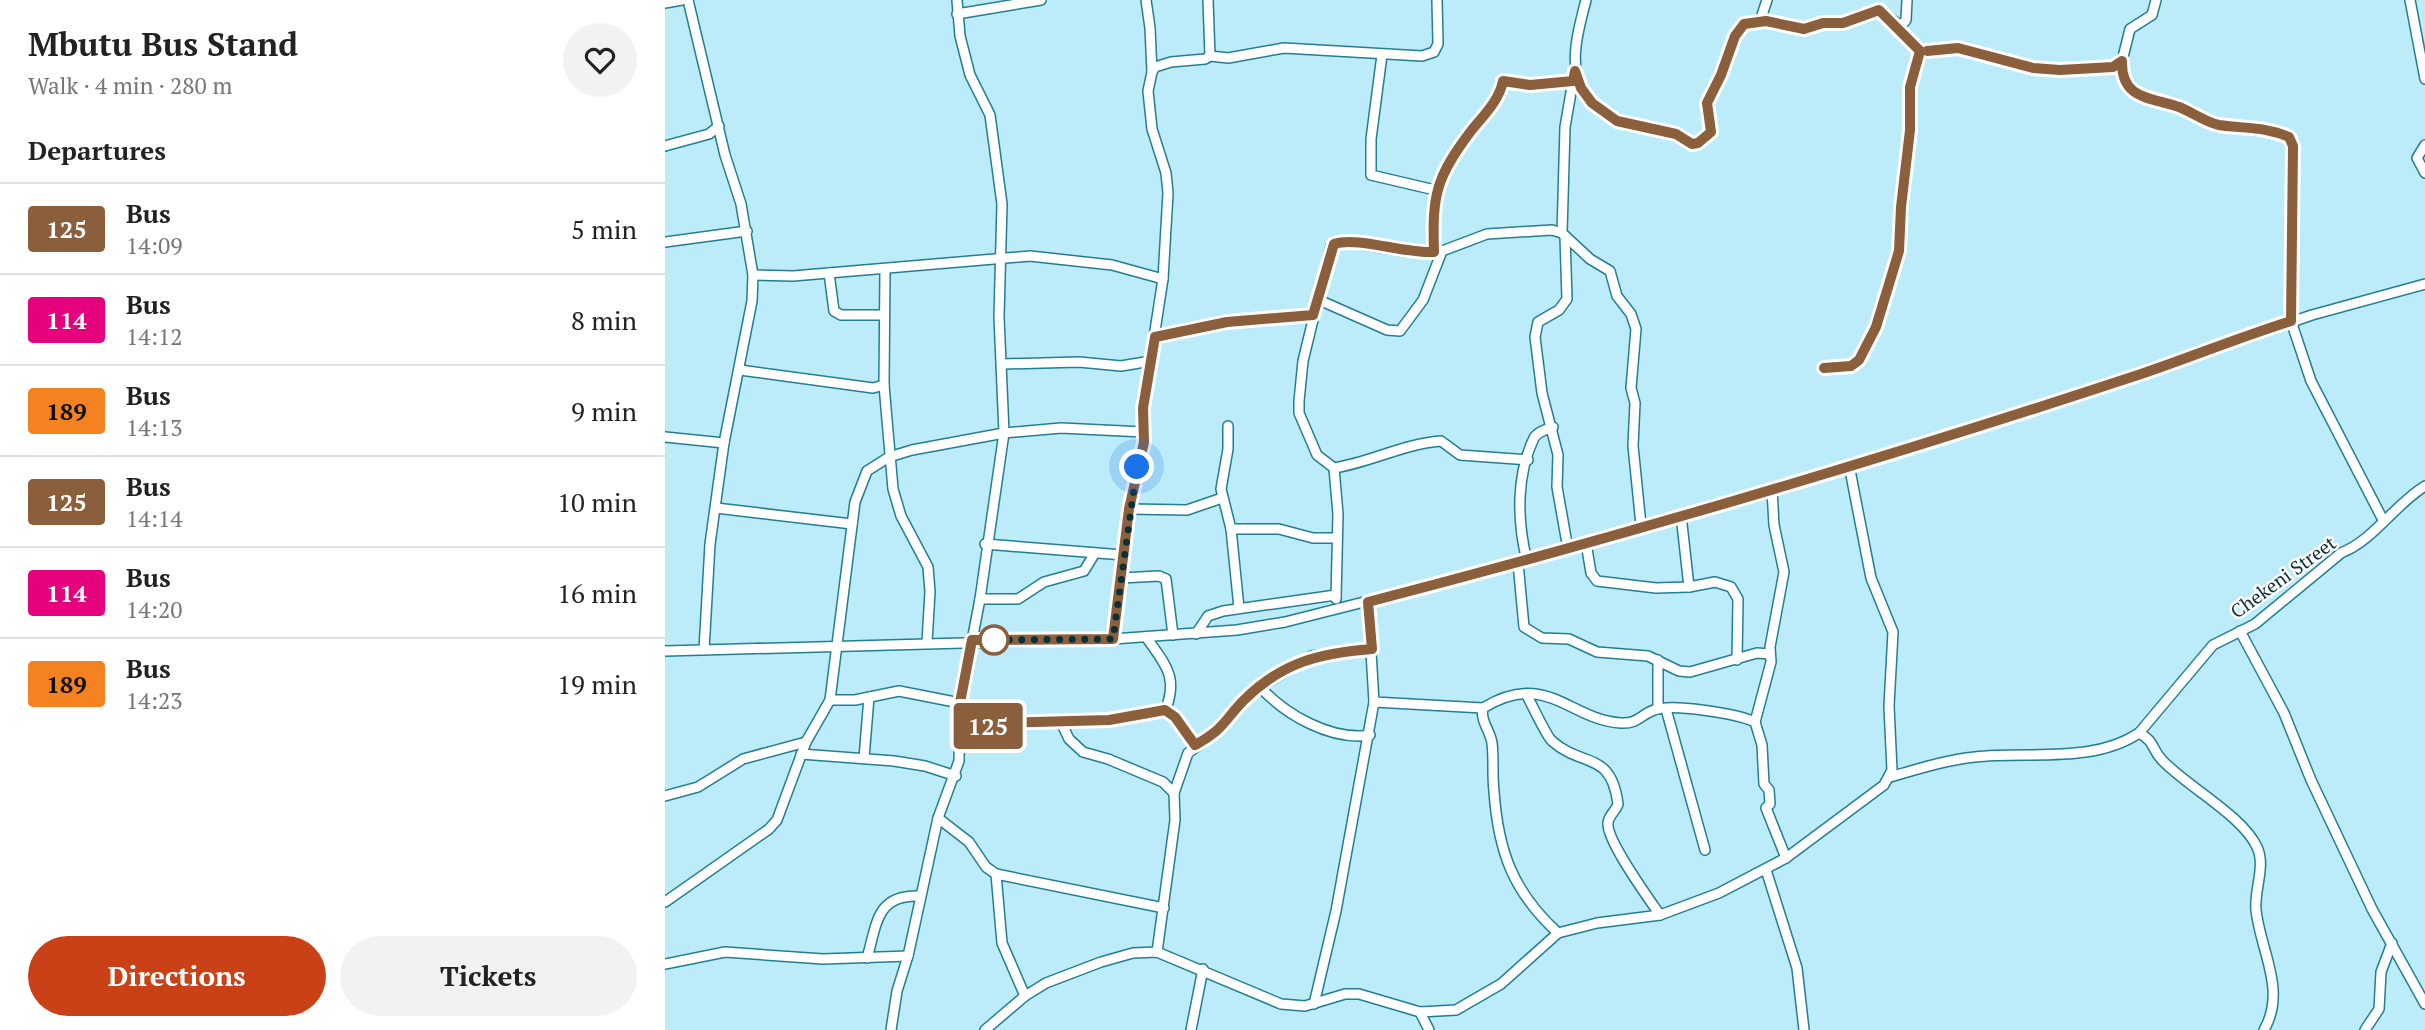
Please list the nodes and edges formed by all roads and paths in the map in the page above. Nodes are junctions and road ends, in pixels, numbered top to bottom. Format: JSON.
{"nodes":[{"id":1,"x":682,"y":0,"type":"edge"},
{"id":2,"x":688,"y":0,"type":"edge"},
{"id":3,"x":957,"y":0,"type":"edge"},
{"id":4,"x":1041,"y":0,"type":"edge"},
{"id":5,"x":1146,"y":0,"type":"edge"},
{"id":6,"x":1209,"y":0,"type":"edge"},
{"id":7,"x":1437,"y":0,"type":"edge"},
{"id":8,"x":1586,"y":0,"type":"edge"},
{"id":9,"x":1767,"y":0,"type":"edge"},
{"id":10,"x":1907,"y":0,"type":"edge"},
{"id":11,"x":2156,"y":0,"type":"edge"},
{"id":12,"x":2410,"y":0,"type":"edge"},
{"id":13,"x":665,"y":3,"type":"edge"},
{"id":14,"x":957,"y":13,"type":"junction"},
{"id":15,"x":1760,"y":21,"type":"junction"},
{"id":16,"x":1897,"y":26,"type":"junction"},
{"id":17,"x":1920,"y":51,"type":"junction"},
{"id":18,"x":1382,"y":55,"type":"junction"},
{"id":19,"x":1210,"y":56,"type":"junction"},
{"id":20,"x":2122,"y":61,"type":"junction"},
{"id":21,"x":1151,"y":72,"type":"junction"},
{"id":22,"x":1574,"y":76,"type":"junction"},
{"id":23,"x":2425,"y":79,"type":"edge"},
{"id":24,"x":719,"y":126,"type":"junction"},
{"id":25,"x":709,"y":134,"type":"junction"},
{"id":26,"x":721,"y":140,"type":"junction"},
{"id":27,"x":2425,"y":145,"type":"edge"},
{"id":28,"x":665,"y":146,"type":"edge"},
{"id":29,"x":2425,"y":173,"type":"edge"},
{"id":30,"x":1435,"y":190,"type":"junction"},
{"id":31,"x":747,"y":232,"type":"junction"},
{"id":32,"x":1564,"y":235,"type":"junction"},
{"id":33,"x":665,"y":242,"type":"edge"},
{"id":34,"x":1438,"y":251,"type":"junction"},
{"id":35,"x":1001,"y":258,"type":"junction"},
{"id":36,"x":885,"y":269,"type":"junction"},
{"id":37,"x":829,"y":273,"type":"junction"},
{"id":38,"x":753,"y":275,"type":"junction"},
{"id":39,"x":1163,"y":279,"type":"junction"},
{"id":40,"x":2425,"y":284,"type":"edge"},
{"id":41,"x":1319,"y":300,"type":"junction"},
{"id":42,"x":884,"y":315,"type":"junction"},
{"id":43,"x":1313,"y":315,"type":"junction"},
{"id":44,"x":2291,"y":321,"type":"junction"},
{"id":45,"x":1155,"y":337,"type":"junction"},
{"id":46,"x":1151,"y":361,"type":"junction"},
{"id":47,"x":1003,"y":364,"type":"junction"},
{"id":48,"x":1824,"y":368,"type":"dead end"},
{"id":49,"x":740,"y":370,"type":"junction"},
{"id":50,"x":884,"y":385,"type":"junction"},
{"id":51,"x":1227,"y":426,"type":"dead end"},
{"id":52,"x":1553,"y":427,"type":"junction"},
{"id":53,"x":1144,"y":432,"type":"junction"},
{"id":54,"x":1004,"y":433,"type":"junction"},
{"id":55,"x":665,"y":437,"type":"edge"},
{"id":56,"x":724,"y":443,"type":"junction"},
{"id":57,"x":889,"y":457,"type":"junction"},
{"id":58,"x":1528,"y":460,"type":"junction"},
{"id":59,"x":1849,"y":465,"type":"junction"},
{"id":60,"x":1334,"y":468,"type":"junction"},
{"id":61,"x":2425,"y":486,"type":"edge"},
{"id":62,"x":1772,"y":490,"type":"junction"},
{"id":63,"x":1222,"y":498,"type":"junction"},
{"id":64,"x":716,"y":508,"type":"junction"},
{"id":65,"x":1129,"y":509,"type":"junction"},
{"id":66,"x":1681,"y":515,"type":"junction"},
{"id":67,"x":2383,"y":520,"type":"junction"},
{"id":68,"x":852,"y":524,"type":"junction"},
{"id":69,"x":1641,"y":526,"type":"junction"},
{"id":70,"x":1231,"y":529,"type":"junction"},
{"id":71,"x":1337,"y":538,"type":"junction"},
{"id":72,"x":1586,"y":542,"type":"junction"},
{"id":73,"x":985,"y":544,"type":"junction"},
{"id":74,"x":1568,"y":549,"type":"junction"},
{"id":75,"x":1095,"y":553,"type":"junction"},
{"id":76,"x":1123,"y":555,"type":"junction"},
{"id":77,"x":1523,"y":562,"type":"junction"},
{"id":78,"x":1121,"y":578,"type":"junction"},
{"id":79,"x":1689,"y":587,"type":"junction"},
{"id":80,"x":1336,"y":595,"type":"junction"},
{"id":81,"x":980,"y":599,"type":"junction"},
{"id":82,"x":1368,"y":602,"type":"junction"},
{"id":83,"x":1239,"y":608,"type":"junction"},
{"id":84,"x":1337,"y":610,"type":"junction"},
{"id":85,"x":2240,"y":631,"type":"junction"},
{"id":86,"x":1196,"y":634,"type":"junction"},
{"id":87,"x":1173,"y":635,"type":"junction"},
{"id":88,"x":1146,"y":637,"type":"junction"},
{"id":89,"x":1113,"y":639,"type":"junction"},
{"id":90,"x":972,"y":640,"type":"junction"},
{"id":91,"x":927,"y":642,"type":"junction"},
{"id":92,"x":836,"y":647,"type":"junction"},
{"id":93,"x":1372,"y":649,"type":"junction"},
{"id":94,"x":703,"y":650,"type":"junction"},
{"id":95,"x":665,"y":651,"type":"edge"},
{"id":96,"x":1770,"y":654,"type":"junction"},
{"id":97,"x":1658,"y":660,"type":"junction"},
{"id":98,"x":1737,"y":660,"type":"junction"},
{"id":99,"x":1260,"y":687,"type":"junction"},
{"id":100,"x":1526,"y":694,"type":"junction"},
{"id":101,"x":869,"y":697,"type":"junction"},
{"id":102,"x":830,"y":700,"type":"junction"},
{"id":103,"x":1374,"y":702,"type":"junction"},
{"id":104,"x":960,"y":703,"type":"junction"},
{"id":105,"x":1483,"y":708,"type":"junction"},
{"id":106,"x":1662,"y":709,"type":"junction"},
{"id":107,"x":1165,"y":710,"type":"junction"},
{"id":108,"x":1061,"y":722,"type":"junction"},
{"id":109,"x":1755,"y":722,"type":"junction"},
{"id":110,"x":2139,"y":733,"type":"junction"},
{"id":111,"x":1370,"y":735,"type":"junction"},
{"id":112,"x":961,"y":741,"type":"junction"},
{"id":113,"x":806,"y":742,"type":"junction"},
{"id":114,"x":1195,"y":745,"type":"junction"},
{"id":115,"x":801,"y":754,"type":"junction"},
{"id":116,"x":864,"y":758,"type":"junction"},
{"id":117,"x":955,"y":776,"type":"junction"},
{"id":118,"x":1890,"y":777,"type":"junction"},
{"id":119,"x":1174,"y":793,"type":"junction"},
{"id":120,"x":665,"y":796,"type":"edge"},
{"id":121,"x":938,"y":818,"type":"junction"},
{"id":122,"x":1705,"y":850,"type":"dead end"},
{"id":123,"x":1786,"y":858,"type":"junction"},
{"id":124,"x":1766,"y":870,"type":"junction"},
{"id":125,"x":996,"y":874,"type":"junction"},
{"id":126,"x":920,"y":896,"type":"junction"},
{"id":127,"x":665,"y":902,"type":"edge"},
{"id":128,"x":1164,"y":908,"type":"junction"},
{"id":129,"x":1660,"y":915,"type":"junction"},
{"id":130,"x":1558,"y":933,"type":"junction"},
{"id":131,"x":2392,"y":943,"type":"junction"},
{"id":132,"x":1157,"y":952,"type":"junction"},
{"id":133,"x":908,"y":956,"type":"junction"},
{"id":134,"x":867,"y":958,"type":"junction"},
{"id":135,"x":665,"y":964,"type":"edge"},
{"id":136,"x":1203,"y":969,"type":"junction"},
{"id":137,"x":1025,"y":996,"type":"junction"},
{"id":138,"x":1314,"y":1004,"type":"junction"},
{"id":139,"x":2425,"y":1004,"type":"edge"},
{"id":140,"x":1420,"y":1012,"type":"junction"},
{"id":141,"x":891,"y":1030,"type":"edge"},
{"id":142,"x":985,"y":1030,"type":"edge"},
{"id":143,"x":1191,"y":1030,"type":"edge"},
{"id":144,"x":1429,"y":1030,"type":"edge"},
{"id":145,"x":1804,"y":1030,"type":"edge"},
{"id":146,"x":2264,"y":1030,"type":"edge"},
{"id":147,"x":2365,"y":1030,"type":"edge"}],
"edges":[{"from":1,"to":13,"type":"street"},
{"from":2,"to":24,"type":"street"},
{"from":3,"to":14,"type":"street"},
{"from":4,"to":14,"type":"street"},
{"from":5,"to":21,"type":"street"},
{"from":6,"to":19,"type":"street"},
{"from":7,"to":18,"type":"street"},
{"from":8,"to":22,"type":"street"},
{"from":9,"to":15,"type":"street"},
{"from":10,"to":16,"type":"street"},
{"from":11,"to":20,"type":"street"},
{"from":12,"to":23,"type":"street"},
{"from":14,"to":35,"type":"street"},
{"from":15,"to":16,"type":"street"},
{"from":15,"to":22,"type":"street"},
{"from":16,"to":17,"type":"street"},
{"from":17,"to":20,"type":"street"},
{"from":17,"to":48,"type":"street"},
{"from":18,"to":19,"type":"street"},
{"from":18,"to":30,"type":"street"},
{"from":19,"to":21,"type":"street"},
{"from":20,"to":44,"type":"street"},
{"from":21,"to":39,"type":"street"},
{"from":22,"to":30,"type":"street"},
{"from":22,"to":32,"type":"street"},
{"from":24,"to":25,"type":"street"},
{"from":24,"to":26,"type":"street"},
{"from":25,"to":26,"type":"street"},
{"from":25,"to":28,"type":"street"},
{"from":26,"to":31,"type":"street"},
{"from":27,"to":29,"type":"street"},
{"from":30,"to":34,"type":"street"},
{"from":31,"to":33,"type":"street"},
{"from":31,"to":38,"type":"street"},
{"from":32,"to":34,"type":"street"},
{"from":32,"to":52,"type":"street"},
{"from":32,"to":69,"type":"street"},
{"from":34,"to":41,"type":"street"},
{"from":34,"to":41,"type":"street"},
{"from":35,"to":36,"type":"street"},
{"from":35,"to":39,"type":"street"},
{"from":35,"to":47,"type":"street"},
{"from":36,"to":37,"type":"street"},
{"from":36,"to":42,"type":"street"},
{"from":37,"to":38,"type":"street"},
{"from":37,"to":42,"type":"street"},
{"from":38,"to":49,"type":"street"},
{"from":39,"to":45,"type":"street"},
{"from":40,"to":44,"type":"street"},
{"from":41,"to":43,"type":"street"},
{"from":42,"to":50,"type":"street"},
{"from":43,"to":45,"type":"street"},
{"from":43,"to":60,"type":"street"},
{"from":44,"to":59,"type":"street"},
{"from":44,"to":67,"type":"street"},
{"from":45,"to":46,"type":"street"},
{"from":46,"to":47,"type":"street"},
{"from":46,"to":53,"type":"street"},
{"from":47,"to":54,"type":"street"},
{"from":49,"to":50,"type":"street"},
{"from":49,"to":56,"type":"street"},
{"from":50,"to":57,"type":"street"},
{"from":51,"to":63,"type":"street"},
{"from":52,"to":58,"type":"street"},
{"from":52,"to":74,"type":"street"},
{"from":53,"to":54,"type":"street"},
{"from":53,"to":65,"type":"street"},
{"from":54,"to":57,"type":"street"},
{"from":54,"to":73,"type":"street"},
{"from":55,"to":56,"type":"street"},
{"from":56,"to":64,"type":"street"},
{"from":57,"to":68,"type":"street"},
{"from":57,"to":91,"type":"street"},
{"from":58,"to":60,"type":"street"},
{"from":58,"to":77,"type":"street"},
{"from":59,"to":62,"type":"street"},
{"from":59,"to":118,"type":"street"},
{"from":60,"to":71,"type":"street"},
{"from":61,"to":67,"type":"street","name":"Chekeni Street"},
{"from":62,"to":66,"type":"street"},
{"from":62,"to":96,"type":"street"},
{"from":63,"to":65,"type":"street"},
{"from":63,"to":70,"type":"street"},
{"from":64,"to":68,"type":"street"},
{"from":64,"to":94,"type":"street"},
{"from":65,"to":76,"type":"street"},
{"from":66,"to":69,"type":"street"},
{"from":66,"to":79,"type":"street"},
{"from":67,"to":85,"type":"street","name":"Chekeni Street"},
{"from":68,"to":92,"type":"street"},
{"from":69,"to":72,"type":"street"},
{"from":70,"to":71,"type":"street"},
{"from":70,"to":83,"type":"street"},
{"from":71,"to":80,"type":"street"},
{"from":72,"to":74,"type":"street"},
{"from":72,"to":79,"type":"street"},
{"from":73,"to":75,"type":"street"},
{"from":73,"to":81,"type":"street"},
{"from":74,"to":77,"type":"street"},
{"from":75,"to":76,"type":"street"},
{"from":75,"to":81,"type":"street"},
{"from":76,"to":78,"type":"street"},
{"from":77,"to":82,"type":"street"},
{"from":77,"to":97,"type":"street"},
{"from":78,"to":87,"type":"street"},
{"from":78,"to":89,"type":"street"},
{"from":79,"to":98,"type":"street"},
{"from":80,"to":83,"type":"street"},
{"from":80,"to":84,"type":"street"},
{"from":81,"to":90,"type":"street"},
{"from":82,"to":84,"type":"street"},
{"from":82,"to":93,"type":"street"},
{"from":83,"to":86,"type":"street"},
{"from":84,"to":86,"type":"street"},
{"from":85,"to":110,"type":"street","name":"Chekeni Street"},
{"from":85,"to":131,"type":"street"},
{"from":86,"to":87,"type":"street"},
{"from":87,"to":88,"type":"street"},
{"from":88,"to":89,"type":"street"},
{"from":88,"to":107,"type":"street"},
{"from":89,"to":90,"type":"street"},
{"from":90,"to":91,"type":"street"},
{"from":90,"to":104,"type":"street"},
{"from":91,"to":92,"type":"street"},
{"from":92,"to":94,"type":"street"},
{"from":92,"to":102,"type":"street"},
{"from":93,"to":99,"type":"street"},
{"from":93,"to":103,"type":"street"},
{"from":94,"to":95,"type":"street"},
{"from":96,"to":98,"type":"street"},
{"from":96,"to":109,"type":"street"},
{"from":97,"to":98,"type":"street"},
{"from":97,"to":106,"type":"street"},
{"from":99,"to":111,"type":"street"},
{"from":99,"to":114,"type":"street"},
{"from":100,"to":105,"type":"street"},
{"from":100,"to":106,"type":"street"},
{"from":100,"to":129,"type":"street"},
{"from":101,"to":102,"type":"street"},
{"from":101,"to":104,"type":"street"},
{"from":101,"to":116,"type":"street"},
{"from":102,"to":113,"type":"street"},
{"from":103,"to":105,"type":"street"},
{"from":103,"to":111,"type":"street"},
{"from":104,"to":112,"type":"street"},
{"from":105,"to":130,"type":"street"},
{"from":106,"to":109,"type":"street"},
{"from":106,"to":122,"type":"street"},
{"from":107,"to":108,"type":"street"},
{"from":107,"to":114,"type":"street"},
{"from":108,"to":112,"type":"street"},
{"from":108,"to":119,"type":"street"},
{"from":109,"to":123,"type":"street"},
{"from":110,"to":118,"type":"street"},
{"from":110,"to":146,"type":"street"},
{"from":111,"to":138,"type":"street"},
{"from":112,"to":117,"type":"street"},
{"from":113,"to":115,"type":"street"},
{"from":113,"to":120,"type":"street"},
{"from":114,"to":119,"type":"street"},
{"from":115,"to":116,"type":"street"},
{"from":115,"to":127,"type":"street"},
{"from":116,"to":117,"type":"street"},
{"from":117,"to":121,"type":"street"},
{"from":118,"to":123,"type":"street"},
{"from":119,"to":128,"type":"street"},
{"from":121,"to":125,"type":"street"},
{"from":121,"to":126,"type":"street"},
{"from":123,"to":124,"type":"street"},
{"from":124,"to":129,"type":"street"},
{"from":124,"to":145,"type":"street"},
{"from":125,"to":128,"type":"street"},
{"from":125,"to":137,"type":"street"},
{"from":126,"to":133,"type":"street"},
{"from":126,"to":134,"type":"street"},
{"from":128,"to":132,"type":"street"},
{"from":129,"to":130,"type":"street"},
{"from":130,"to":140,"type":"street"},
{"from":131,"to":139,"type":"street"},
{"from":131,"to":147,"type":"street"},
{"from":132,"to":136,"type":"street"},
{"from":132,"to":137,"type":"street"},
{"from":133,"to":134,"type":"street"},
{"from":133,"to":141,"type":"street"},
{"from":134,"to":135,"type":"street"},
{"from":136,"to":138,"type":"street"},
{"from":136,"to":143,"type":"street"},
{"from":137,"to":142,"type":"street"},
{"from":138,"to":140,"type":"street"},
{"from":140,"to":144,"type":"street"}]}
